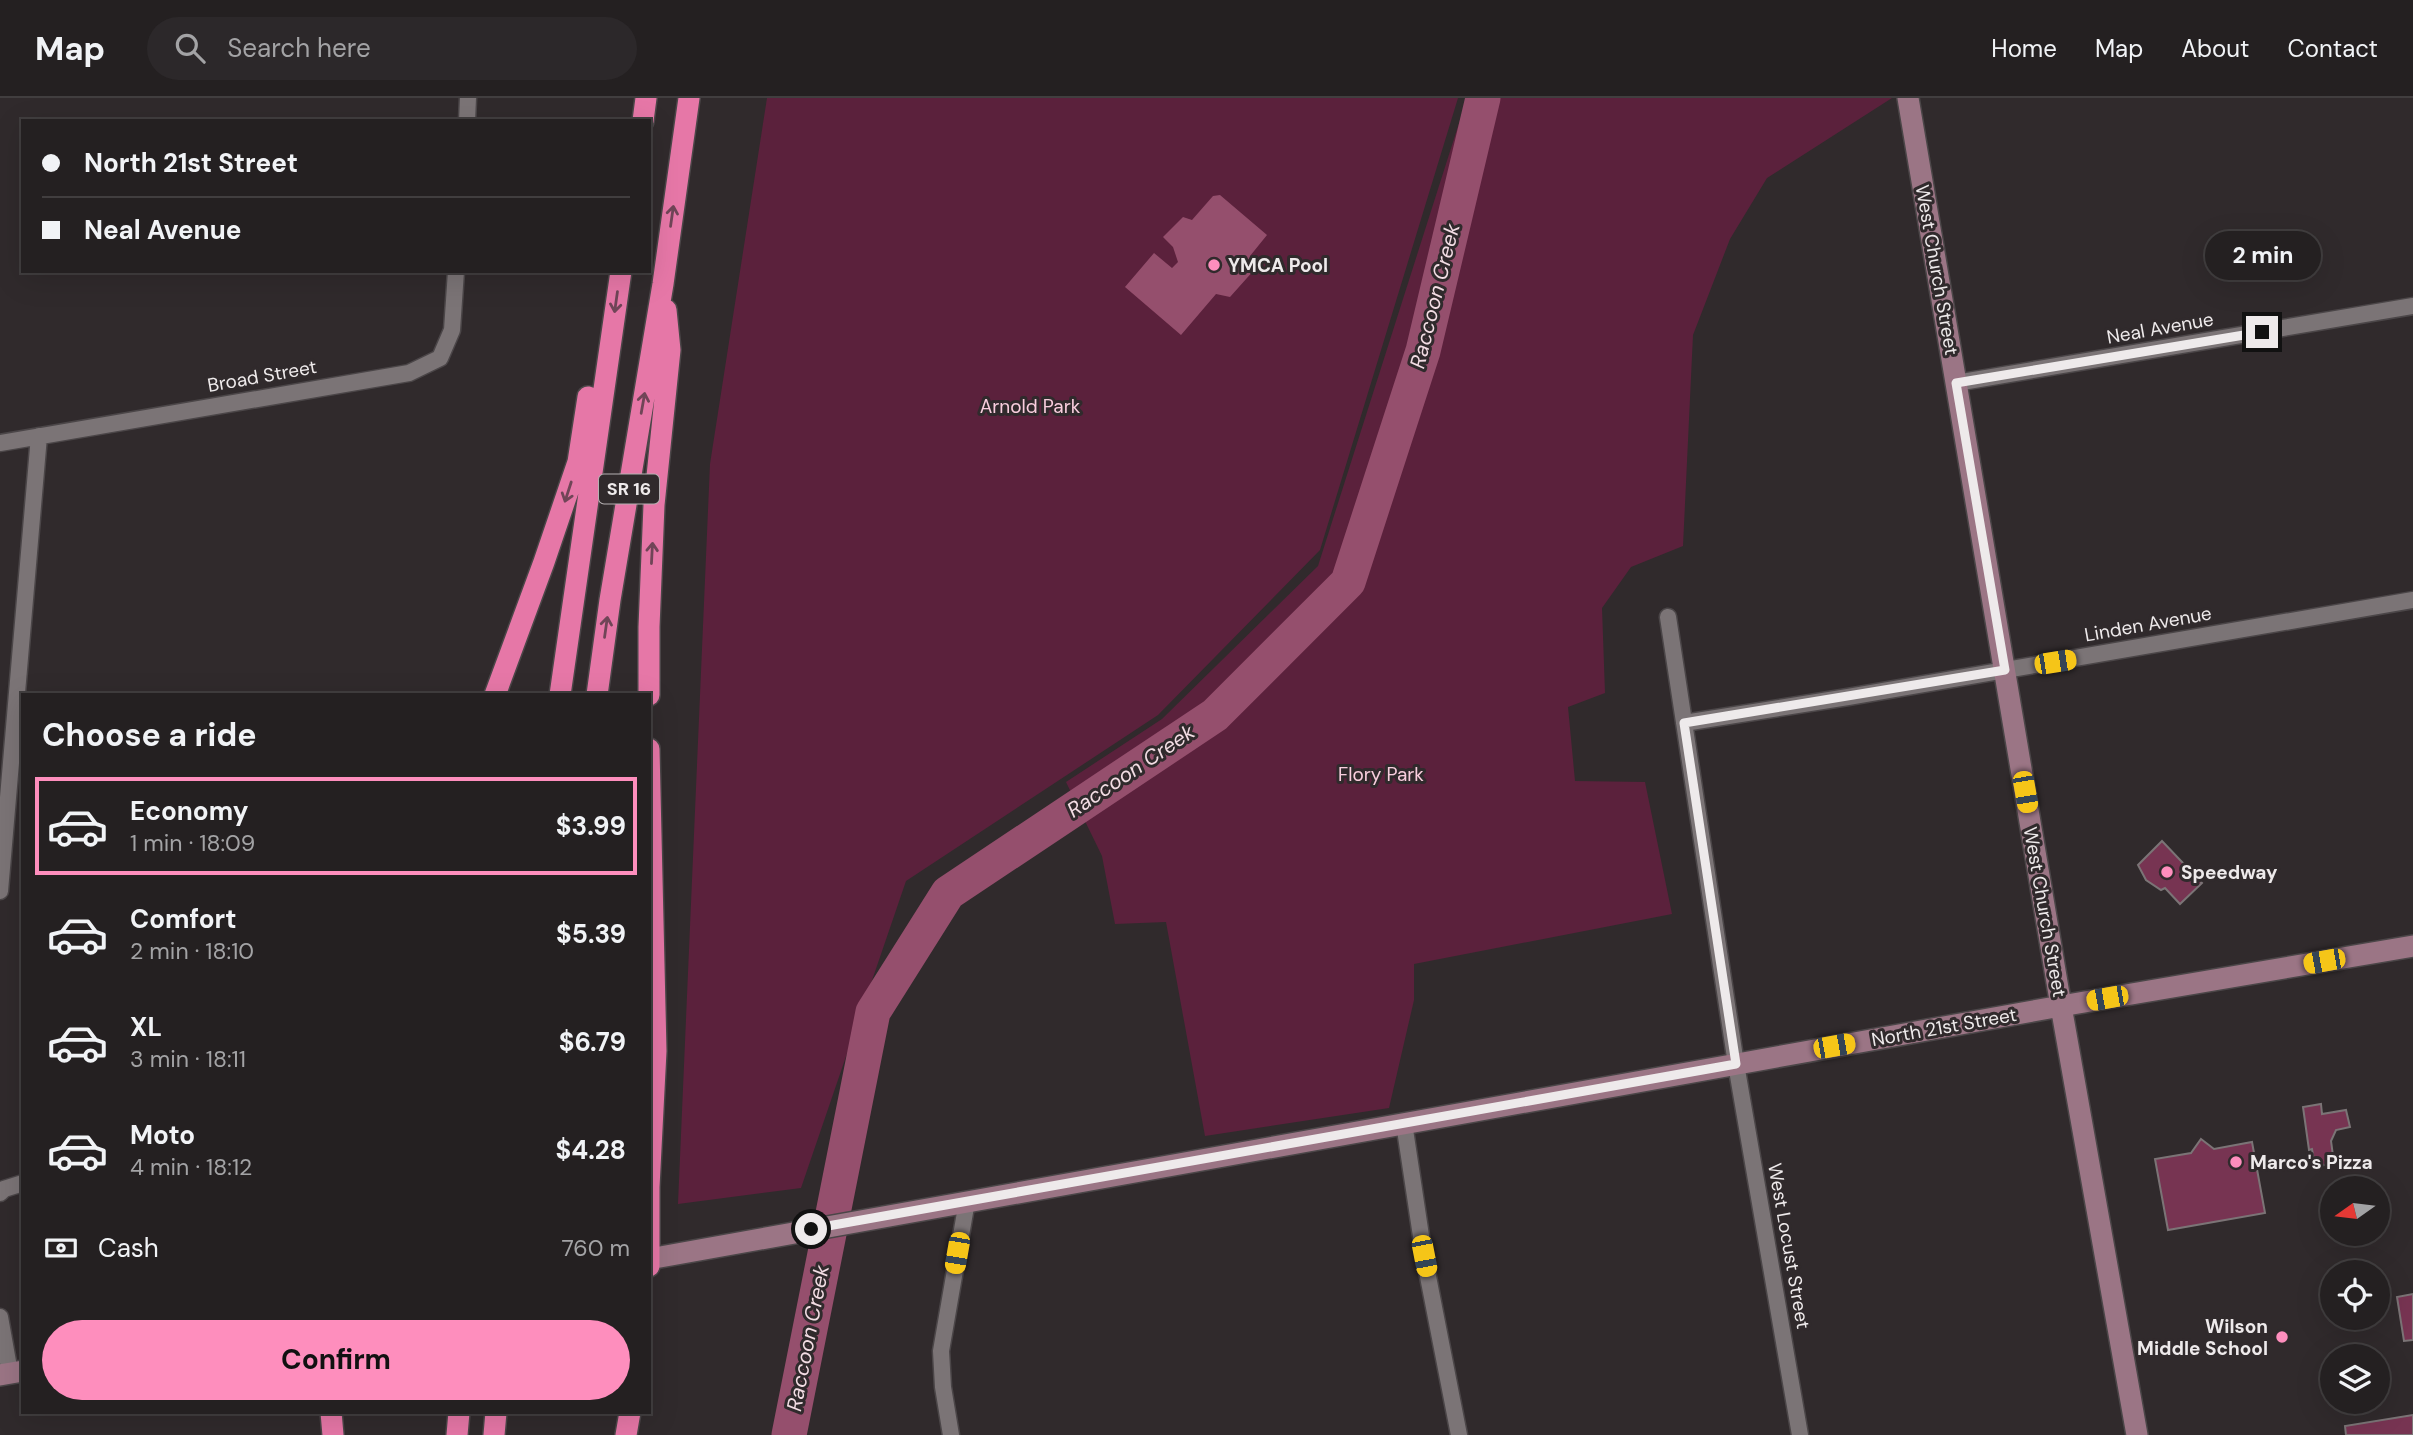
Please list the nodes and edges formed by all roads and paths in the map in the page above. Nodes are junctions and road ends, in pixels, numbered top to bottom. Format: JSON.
{"nodes":[{"id":1,"x":468,"y":98,"type":"edge"},
{"id":2,"x":646,"y":98,"type":"edge"},
{"id":3,"x":689,"y":98,"type":"edge"},
{"id":4,"x":1908,"y":98,"type":"edge"},
{"id":5,"x":467,"y":119,"type":"edge"},
{"id":6,"x":643,"y":119,"type":"edge"},
{"id":7,"x":456,"y":273,"type":"edge"},
{"id":8,"x":621,"y":273,"type":"edge"},
{"id":9,"x":663,"y":284,"type":"junction"},
{"id":10,"x":2413,"y":306,"type":"edge"},
{"id":11,"x":611,"y":333,"type":"junction"},
{"id":12,"x":1956,"y":383,"type":"junction"},
{"id":13,"x":39,"y":436,"type":"junction"},
{"id":14,"x":0,"y":443,"type":"edge"},
{"id":15,"x":2413,"y":600,"type":"edge"},
{"id":16,"x":1668,"y":617,"type":"dead end"},
{"id":17,"x":2005,"y":670,"type":"junction"},
{"id":18,"x":496,"y":693,"type":"edge"},
{"id":19,"x":560,"y":693,"type":"edge"},
{"id":20,"x":597,"y":693,"type":"edge"},
{"id":21,"x":649,"y":693,"type":"edge"},
{"id":22,"x":1684,"y":723,"type":"junction"},
{"id":23,"x":651,"y":835,"type":"edge"},
{"id":24,"x":0,"y":891,"type":"edge"},
{"id":25,"x":2413,"y":946,"type":"edge"},
{"id":26,"x":2061,"y":1006,"type":"junction"},
{"id":27,"x":1736,"y":1064,"type":"junction"},
{"id":28,"x":1404,"y":1123,"type":"junction"},
{"id":29,"x":651,"y":1147,"type":"edge"},
{"id":30,"x":21,"y":1184,"type":"edge"},
{"id":31,"x":0,"y":1193,"type":"edge"},
{"id":32,"x":967,"y":1200,"type":"junction"},
{"id":33,"x":651,"y":1259,"type":"edge"},
{"id":34,"x":0,"y":1318,"type":"edge"},
{"id":35,"x":11,"y":1373,"type":"edge"},
{"id":36,"x":331,"y":1414,"type":"edge"},
{"id":37,"x":459,"y":1414,"type":"edge"},
{"id":38,"x":496,"y":1414,"type":"edge"},
{"id":39,"x":630,"y":1414,"type":"edge"},
{"id":40,"x":333,"y":1435,"type":"edge"},
{"id":41,"x":457,"y":1435,"type":"edge"},
{"id":42,"x":494,"y":1435,"type":"edge"},
{"id":43,"x":626,"y":1435,"type":"edge"},
{"id":44,"x":951,"y":1435,"type":"edge"},
{"id":45,"x":1459,"y":1435,"type":"edge"},
{"id":46,"x":1800,"y":1435,"type":"edge"},
{"id":47,"x":2137,"y":1435,"type":"edge"}],
"edges":[{"from":1,"to":5,"type":"street"},
{"from":2,"to":6,"type":"highway"},
{"from":9,"to":3,"type":"highway","number":"SR 16","one_way":true},
{"from":4,"to":12,"type":"main road","name":"West Church Street"},
{"from":7,"to":13,"type":"street","name":"Broad Street"},
{"from":8,"to":11,"type":"highway","number":"SR 16","one_way":true},
{"from":20,"to":9,"type":"highway","number":"SR 16","one_way":true},
{"from":21,"to":9,"type":"highway","one_way":true},
{"from":10,"to":12,"type":"street","name":"Neal Avenue"},
{"from":11,"to":18,"type":"highway","one_way":true},
{"from":11,"to":19,"type":"highway","number":"SR 16"},
{"from":12,"to":17,"type":"main road","name":"West Church Street"},
{"from":13,"to":14,"type":"street","name":"Broad Street"},
{"from":13,"to":24,"type":"street"},
{"from":15,"to":17,"type":"street","name":"Linden Avenue"},
{"from":16,"to":22,"type":"street","name":"West Locust Street"},
{"from":17,"to":22,"type":"street","name":"Linden Avenue"},
{"from":17,"to":26,"type":"main road","name":"West Church Street"},
{"from":22,"to":27,"type":"street","name":"West Locust Street"},
{"from":23,"to":29,"type":"highway"},
{"from":25,"to":26,"type":"main road","name":"North 21st Street"},
{"from":26,"to":27,"type":"main road","name":"North 21st Street"},
{"from":26,"to":47,"type":"main road","name":"West Church Street"},
{"from":27,"to":28,"type":"main road","name":"North 21st Street"},
{"from":27,"to":46,"type":"street","name":"West Locust Street"},
{"from":28,"to":32,"type":"main road","name":"North 21st Street"},
{"from":28,"to":45,"type":"street"},
{"from":30,"to":31,"type":"street"},
{"from":32,"to":33,"type":"main road","name":"North 21st Street"},
{"from":32,"to":44,"type":"street"},
{"from":34,"to":35,"type":"street"},
{"from":36,"to":40,"type":"highway"},
{"from":37,"to":41,"type":"highway"},
{"from":38,"to":42,"type":"highway"},
{"from":39,"to":43,"type":"highway"}]}
